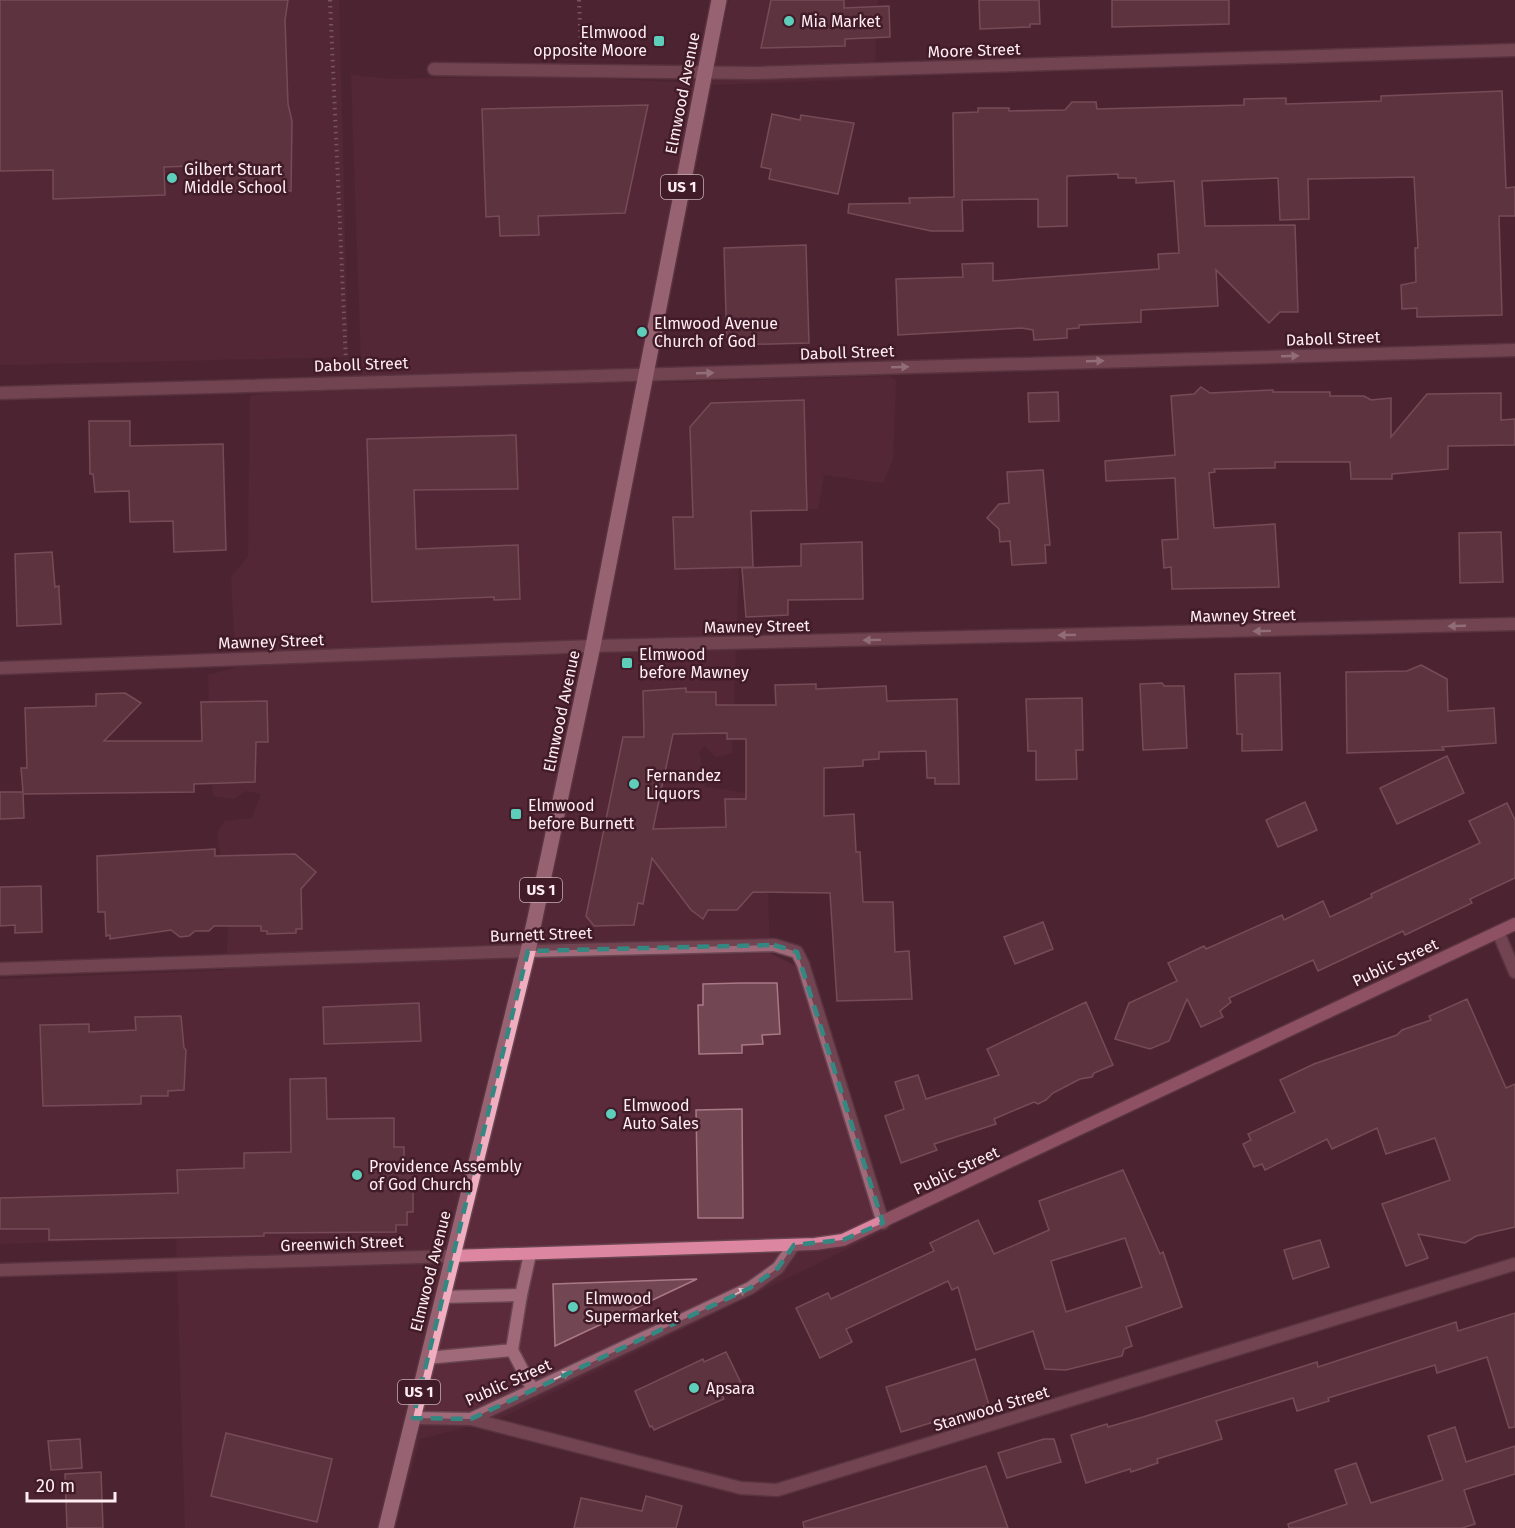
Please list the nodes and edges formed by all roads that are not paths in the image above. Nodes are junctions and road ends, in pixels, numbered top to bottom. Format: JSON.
{"nodes":[{"id":1,"x":719,"y":0,"type":"edge"},
{"id":2,"x":1515,"y":50,"type":"edge"},
{"id":3,"x":434,"y":69,"type":"dead end"},
{"id":4,"x":704,"y":72,"type":"junction"},
{"id":5,"x":1515,"y":350,"type":"edge"},
{"id":6,"x":647,"y":375,"type":"junction"},
{"id":7,"x":0,"y":393,"type":"edge"},
{"id":8,"x":1515,"y":624,"type":"edge"},
{"id":9,"x":593,"y":646,"type":"junction"},
{"id":10,"x":0,"y":668,"type":"edge"},
{"id":11,"x":1515,"y":924,"type":"edge"},
{"id":12,"x":1498,"y":932,"type":"junction"},
{"id":13,"x":528,"y":951,"type":"junction"},
{"id":14,"x":0,"y":969,"type":"edge"},
{"id":15,"x":1515,"y":972,"type":"edge"},
{"id":16,"x":883,"y":1223,"type":"junction"},
{"id":17,"x":794,"y":1245,"type":"junction"},
{"id":18,"x":530,"y":1254,"type":"junction"},
{"id":19,"x":452,"y":1256,"type":"junction"},
{"id":20,"x":1515,"y":1264,"type":"edge"},
{"id":21,"x":0,"y":1270,"type":"edge"},
{"id":22,"x":521,"y":1294,"type":"junction"},
{"id":23,"x":442,"y":1296,"type":"junction"},
{"id":24,"x":512,"y":1350,"type":"junction"},
{"id":25,"x":427,"y":1358,"type":"junction"},
{"id":26,"x":533,"y":1390,"type":"junction"},
{"id":27,"x":412,"y":1418,"type":"junction"},
{"id":28,"x":471,"y":1419,"type":"junction"},
{"id":29,"x":386,"y":1528,"type":"edge"}],
"edges":[{"from":1,"to":4,"type":"main road","name":"Elmwood Avenue","number":"US 1"},
{"from":2,"to":4,"type":"street","name":"Moore Street"},
{"from":3,"to":4,"type":"street","name":"Moore Street"},
{"from":4,"to":6,"type":"main road","name":"Elmwood Avenue","number":"US 1"},
{"from":6,"to":5,"type":"street","name":"Daboll Street","one_way":true},
{"from":6,"to":7,"type":"street","name":"Daboll Street"},
{"from":6,"to":9,"type":"main road","name":"Elmwood Avenue","number":"US 1"},
{"from":8,"to":9,"type":"street","name":"Mawney Street","one_way":true},
{"from":9,"to":10,"type":"street","name":"Mawney Street"},
{"from":9,"to":13,"type":"main road","name":"Elmwood Avenue","number":"US 1"},
{"from":11,"to":12,"type":"main road","name":"Public Street"},
{"from":12,"to":15,"type":"street"},
{"from":12,"to":16,"type":"main road","name":"Public Street"},
{"from":13,"to":14,"type":"street","name":"Burnett Street"},
{"from":13,"to":16,"type":"street","name":"Burnett Street"},
{"from":13,"to":19,"type":"main road","name":"Elmwood Avenue","number":"US 1"},
{"from":16,"to":17,"type":"main road","name":"Public Street"},
{"from":17,"to":18,"type":"main road","name":"Greenwich Street"},
{"from":26,"to":17,"type":"street","name":"Public Street","one_way":true},
{"from":18,"to":19,"type":"main road","name":"Greenwich Street"},
{"from":18,"to":22,"type":"street"},
{"from":19,"to":21,"type":"street","name":"Greenwich Street"},
{"from":19,"to":23,"type":"main road","name":"Elmwood Avenue","number":"US 1"},
{"from":20,"to":28,"type":"street","name":"Stanwood Street"},
{"from":22,"to":23,"type":"street"},
{"from":22,"to":24,"type":"street"},
{"from":23,"to":25,"type":"main road","name":"Elmwood Avenue","number":"US 1"},
{"from":24,"to":25,"type":"street"},
{"from":24,"to":26,"type":"street"},
{"from":25,"to":27,"type":"main road","name":"Elmwood Avenue","number":"US 1"},
{"from":26,"to":28,"type":"street","name":"Public Street"},
{"from":27,"to":28,"type":"street","name":"Public Street"},
{"from":27,"to":29,"type":"main road","name":"Elmwood Avenue","number":"US 1"}]}
